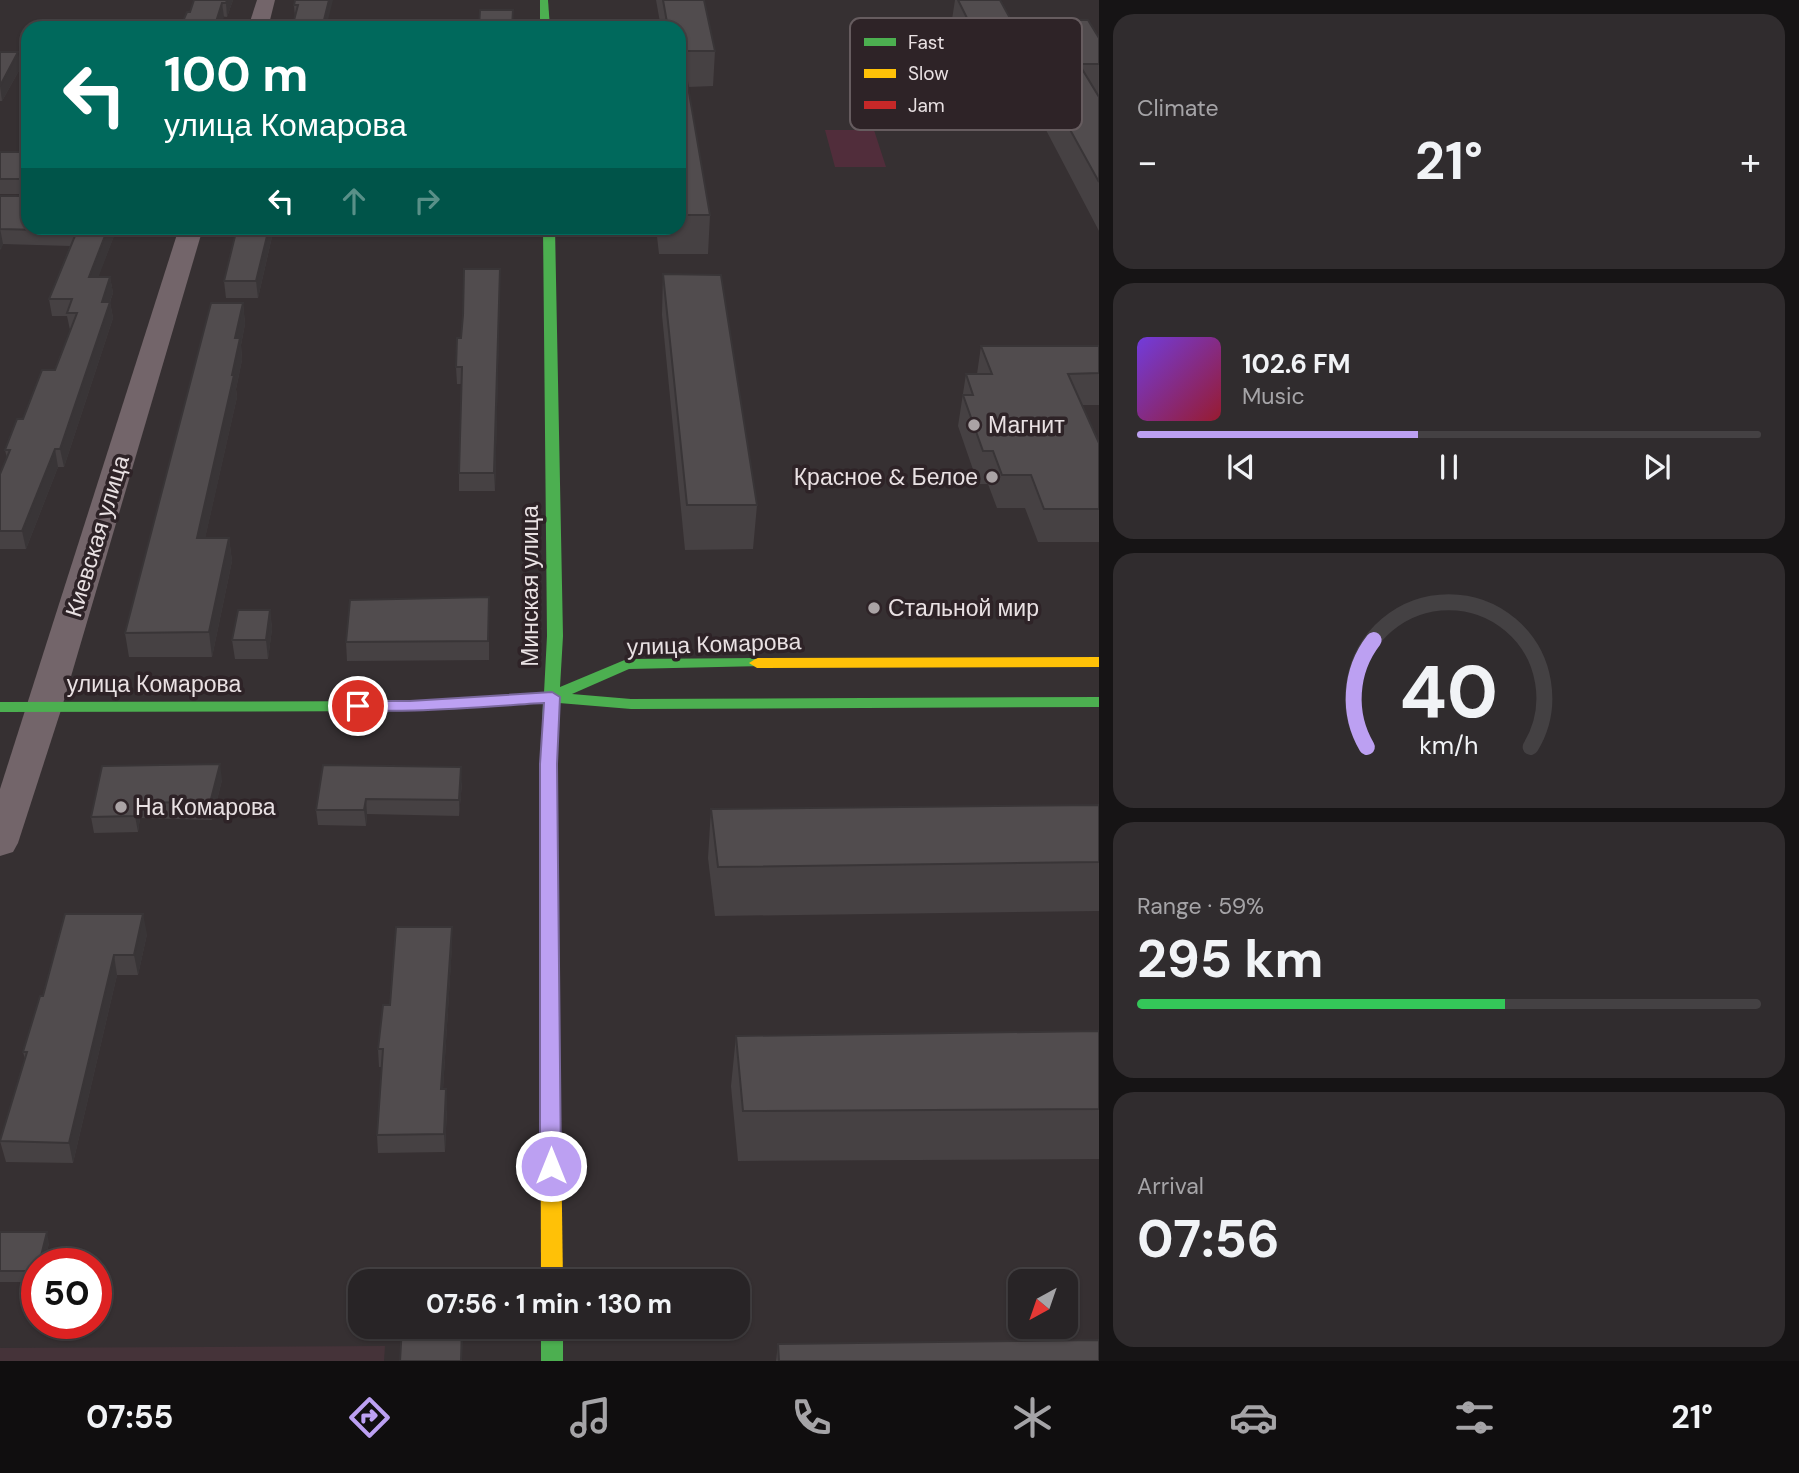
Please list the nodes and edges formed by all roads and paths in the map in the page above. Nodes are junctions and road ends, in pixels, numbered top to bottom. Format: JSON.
{"nodes":[{"id":1,"x":266,"y":0,"type":"edge"},
{"id":2,"x":544,"y":0,"type":"edge"},
{"id":3,"x":260,"y":21,"type":"edge"},
{"id":4,"x":545,"y":21,"type":"edge"},
{"id":5,"x":189,"y":235,"type":"edge"},
{"id":6,"x":549,"y":235,"type":"edge"},
{"id":7,"x":1099,"y":663,"type":"edge"},
{"id":8,"x":552,"y":697,"type":"junction"},
{"id":9,"x":1099,"y":702,"type":"edge"},
{"id":10,"x":0,"y":707,"type":"edge"},
{"id":11,"x":45,"y":707,"type":"junction"},
{"id":12,"x":0,"y":842,"type":"edge"},
{"id":13,"x":552,"y":1269,"type":"edge"},
{"id":14,"x":552,"y":1339,"type":"edge"},
{"id":15,"x":552,"y":1361,"type":"edge"}],
"edges":[{"from":1,"to":3,"type":"street"},
{"from":2,"to":4,"type":"main road"},
{"from":5,"to":11,"type":"street","name":"Киевская улица"},
{"from":6,"to":8,"type":"main road","name":"Минская улица"},
{"from":7,"to":8,"type":"main road","name":"улица Комарова"},
{"from":8,"to":9,"type":"main road"},
{"from":8,"to":11,"type":"main road","name":"улица Комарова"},
{"from":8,"to":13,"type":"main road","name":"Минская улица"},
{"from":10,"to":11,"type":"main road","name":"улица Комарова"},
{"from":11,"to":12,"type":"street","name":"Киевская улица"},
{"from":14,"to":15,"type":"main road"}]}
